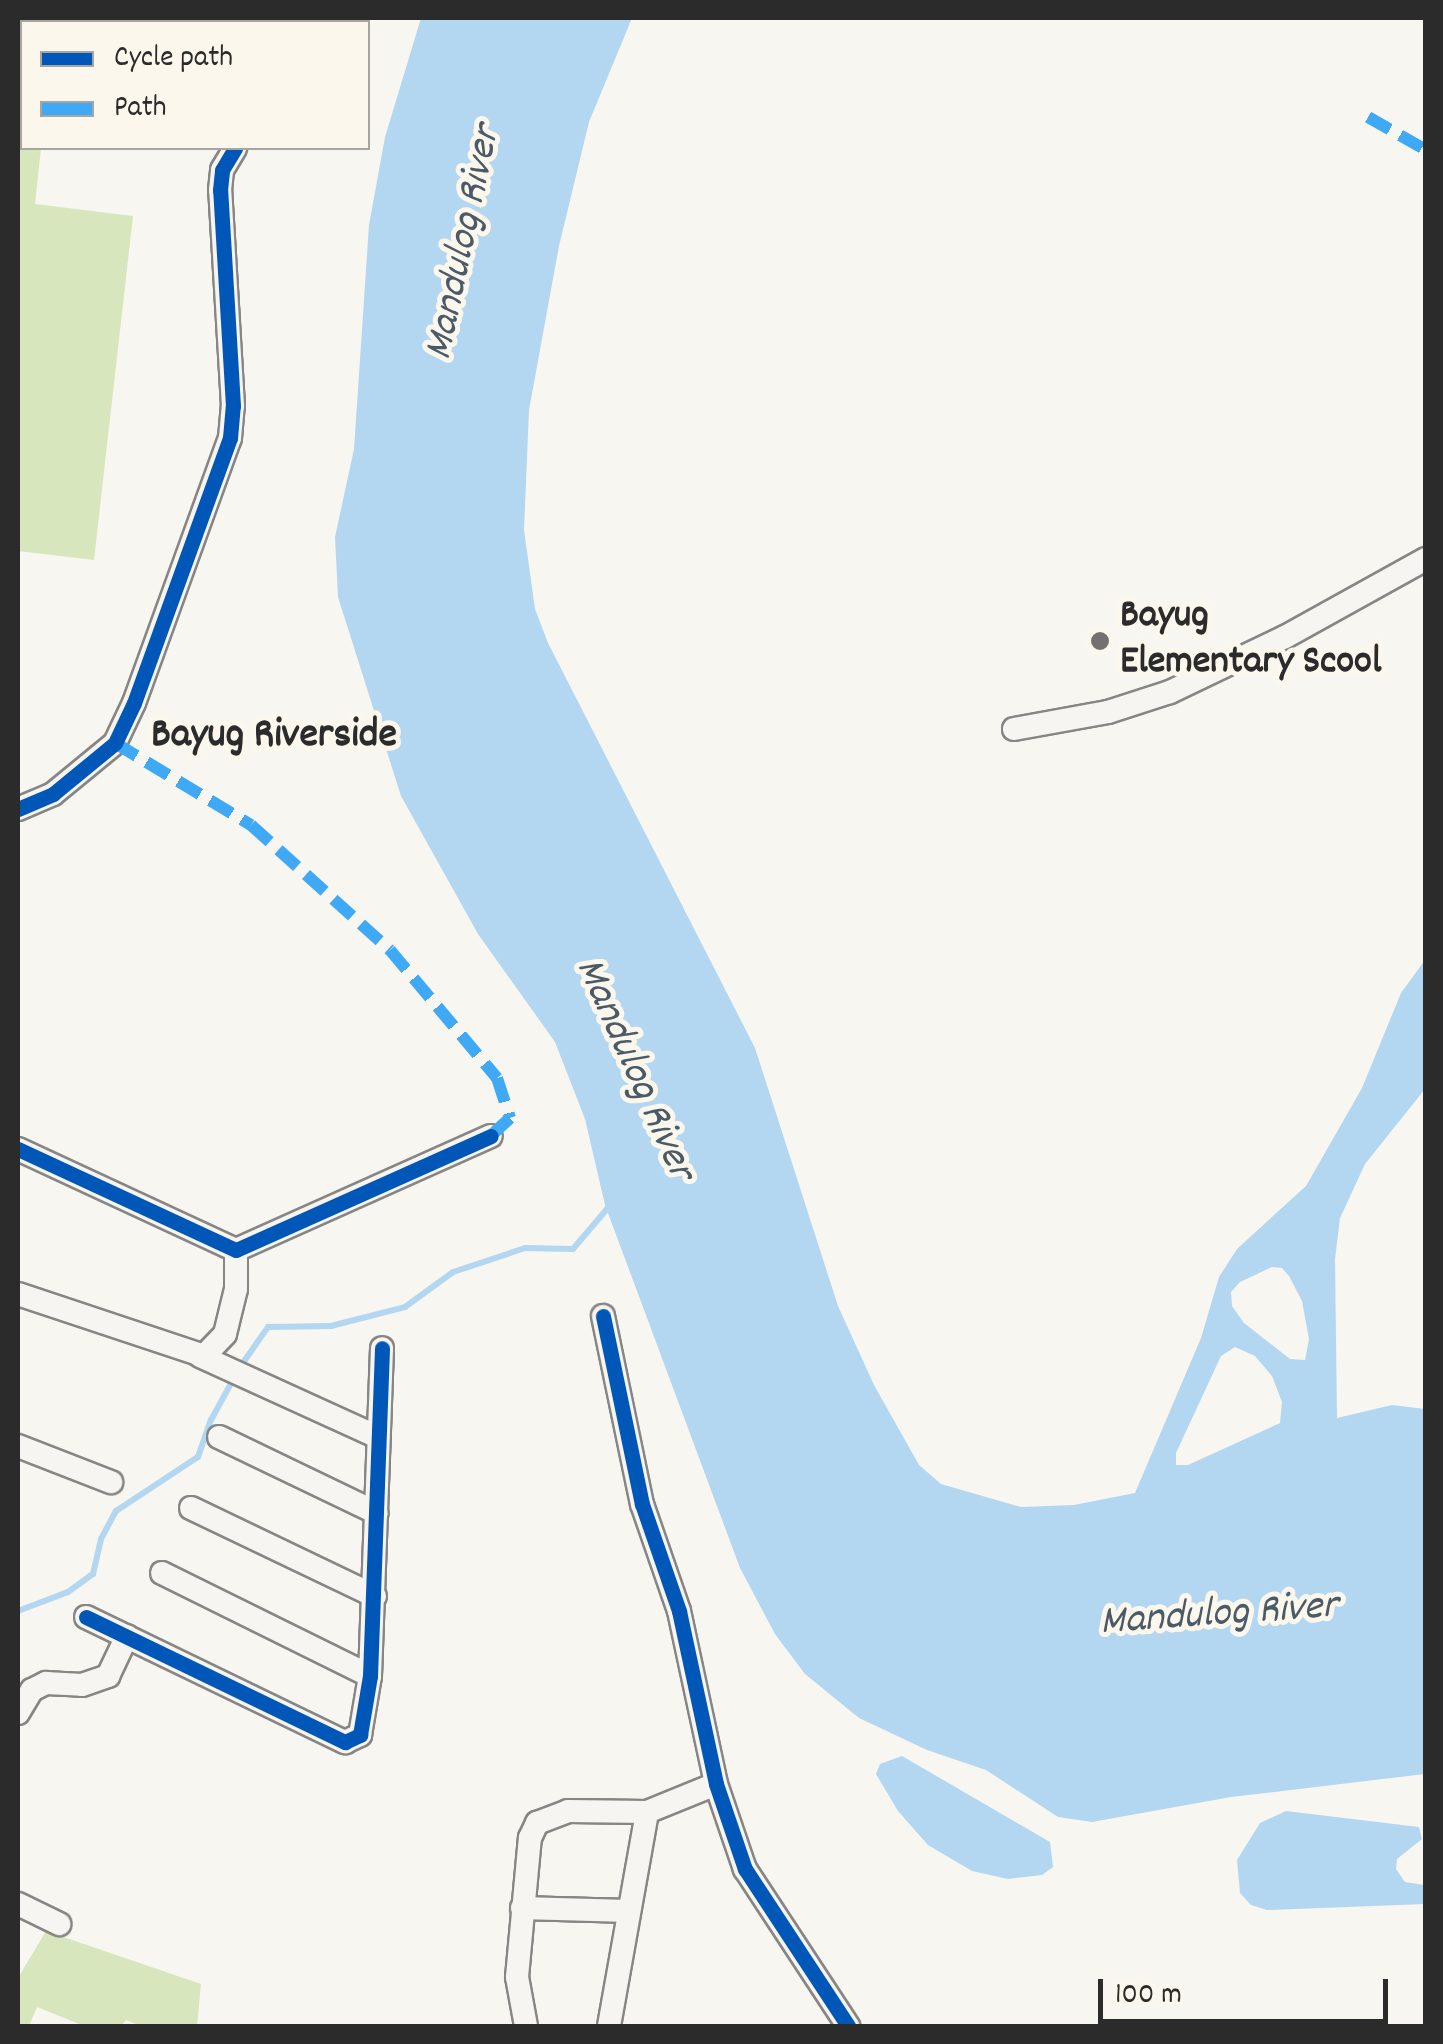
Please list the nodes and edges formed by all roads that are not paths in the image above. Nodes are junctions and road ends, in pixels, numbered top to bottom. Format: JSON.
{"nodes":[{"id":1,"x":234,"y":150,"type":"edge"},
{"id":2,"x":1426,"y":559,"type":"edge"},
{"id":3,"x":1014,"y":730,"type":"dead end"},
{"id":4,"x":19,"y":813,"type":"edge"},
{"id":5,"x":491,"y":1136,"type":"dead end"},
{"id":6,"x":18,"y":1149,"type":"edge"},
{"id":7,"x":236,"y":1250,"type":"junction"},
{"id":8,"x":18,"y":1294,"type":"edge"},
{"id":9,"x":602,"y":1316,"type":"dead end"},
{"id":10,"x":382,"y":1348,"type":"dead end"},
{"id":11,"x":200,"y":1356,"type":"junction"},
{"id":12,"x":219,"y":1437,"type":"dead end"},
{"id":13,"x":378,"y":1437,"type":"junction"},
{"id":14,"x":18,"y":1446,"type":"edge"},
{"id":15,"x":111,"y":1482,"type":"dead end"},
{"id":16,"x":191,"y":1508,"type":"dead end"},
{"id":17,"x":378,"y":1513,"type":"junction"},
{"id":18,"x":162,"y":1573,"type":"dead end"},
{"id":19,"x":374,"y":1596,"type":"junction"},
{"id":20,"x":86,"y":1617,"type":"dead end"},
{"id":21,"x":127,"y":1636,"type":"junction"},
{"id":22,"x":370,"y":1676,"type":"junction"},
{"id":23,"x":18,"y":1712,"type":"edge"},
{"id":24,"x":716,"y":1784,"type":"junction"},
{"id":25,"x":647,"y":1812,"type":"junction"},
{"id":26,"x":18,"y":1904,"type":"edge"},
{"id":27,"x":522,"y":1908,"type":"junction"},
{"id":28,"x":628,"y":1911,"type":"junction"},
{"id":29,"x":59,"y":1924,"type":"dead end"},
{"id":30,"x":526,"y":2026,"type":"edge"},
{"id":31,"x":609,"y":2026,"type":"edge"},
{"id":32,"x":848,"y":2026,"type":"edge"}],
"edges":[{"from":1,"to":4,"type":"street"},
{"from":2,"to":3,"type":"street"},
{"from":5,"to":7,"type":"street"},
{"from":6,"to":7,"type":"street"},
{"from":7,"to":11,"type":"street"},
{"from":8,"to":11,"type":"street"},
{"from":9,"to":24,"type":"street"},
{"from":10,"to":13,"type":"street"},
{"from":11,"to":13,"type":"street"},
{"from":12,"to":17,"type":"street"},
{"from":13,"to":17,"type":"street"},
{"from":14,"to":15,"type":"street"},
{"from":16,"to":19,"type":"street"},
{"from":17,"to":19,"type":"street"},
{"from":18,"to":22,"type":"street"},
{"from":19,"to":22,"type":"street"},
{"from":20,"to":21,"type":"street"},
{"from":21,"to":22,"type":"street"},
{"from":21,"to":23,"type":"street"},
{"from":24,"to":25,"type":"street"},
{"from":24,"to":32,"type":"street"},
{"from":25,"to":27,"type":"street"},
{"from":25,"to":28,"type":"street"},
{"from":26,"to":29,"type":"street"},
{"from":27,"to":28,"type":"street"},
{"from":27,"to":30,"type":"street"},
{"from":28,"to":31,"type":"street"}]}
